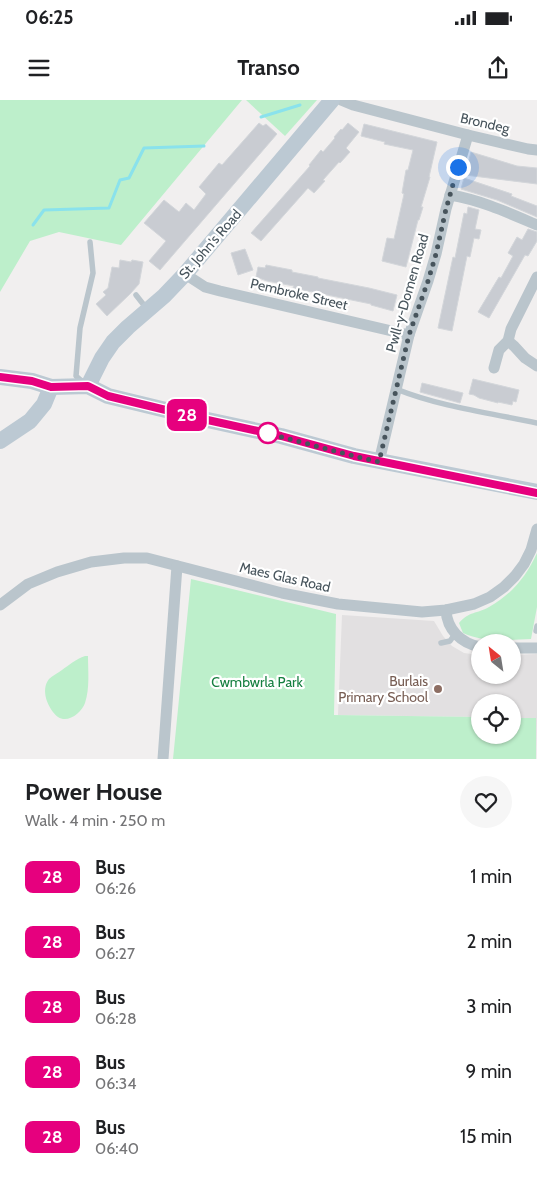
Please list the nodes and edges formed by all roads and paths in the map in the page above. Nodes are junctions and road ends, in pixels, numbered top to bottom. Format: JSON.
{"nodes":[{"id":1,"x":332,"y":100,"type":"edge"},
{"id":2,"x":341,"y":100,"type":"edge"},
{"id":3,"x":468,"y":135,"type":"junction"},
{"id":4,"x":537,"y":150,"type":"edge"},
{"id":5,"x":450,"y":196,"type":"junction"},
{"id":6,"x":537,"y":225,"type":"edge"},
{"id":7,"x":90,"y":242,"type":"dead end"},
{"id":8,"x":185,"y":274,"type":"junction"},
{"id":9,"x":537,"y":277,"type":"edge"},
{"id":10,"x":136,"y":295,"type":"dead end"},
{"id":11,"x":148,"y":310,"type":"junction"},
{"id":12,"x":409,"y":335,"type":"junction"},
{"id":13,"x":508,"y":341,"type":"junction"},
{"id":14,"x":537,"y":366,"type":"edge"},
{"id":15,"x":494,"y":368,"type":"dead end"},
{"id":16,"x":0,"y":377,"type":"edge"},
{"id":17,"x":88,"y":386,"type":"junction"},
{"id":18,"x":51,"y":387,"type":"junction"},
{"id":19,"x":396,"y":389,"type":"junction"},
{"id":20,"x":537,"y":423,"type":"edge"},
{"id":21,"x":0,"y":441,"type":"edge"},
{"id":22,"x":379,"y":462,"type":"junction"},
{"id":23,"x":537,"y":492,"type":"edge"},
{"id":24,"x":537,"y":529,"type":"edge"},
{"id":25,"x":177,"y":566,"type":"junction"},
{"id":26,"x":0,"y":605,"type":"edge"},
{"id":27,"x":446,"y":610,"type":"junction"},
{"id":28,"x":455,"y":634,"type":"junction"},
{"id":29,"x":441,"y":643,"type":"dead end"},
{"id":30,"x":471,"y":644,"type":"edge"},
{"id":31,"x":521,"y":648,"type":"edge"},
{"id":32,"x":537,"y":648,"type":"edge"},
{"id":33,"x":162,"y":759,"type":"edge"}],
"edges":[{"from":1,"to":8,"type":"street","name":"St. John's Road"},
{"from":2,"to":3,"type":"street","name":"Brondeg"},
{"from":3,"to":4,"type":"street","name":"Brondeg"},
{"from":3,"to":5,"type":"street","name":"Pwll-y-Domen Road"},
{"from":5,"to":6,"type":"street"},
{"from":5,"to":12,"type":"street","name":"Pwll-y-Domen Road"},
{"from":7,"to":17,"type":"lane"},
{"from":8,"to":11,"type":"street","name":"St. John's Road"},
{"from":8,"to":12,"type":"street","name":"Pembroke Street"},
{"from":9,"to":13,"type":"street"},
{"from":10,"to":11,"type":"lane"},
{"from":11,"to":17,"type":"street","name":"St. John's Road"},
{"from":12,"to":19,"type":"street","name":"Pwll-y-Domen Road"},
{"from":13,"to":14,"type":"street"},
{"from":13,"to":15,"type":"street"},
{"from":16,"to":18,"type":"street"},
{"from":17,"to":18,"type":"street"},
{"from":17,"to":22,"type":"street"},
{"from":18,"to":21,"type":"street"},
{"from":19,"to":20,"type":"lane"},
{"from":19,"to":22,"type":"street","name":"Pwll-y-Domen Road"},
{"from":22,"to":23,"type":"street"},
{"from":24,"to":27,"type":"street","name":"Maes Glas Road"},
{"from":25,"to":26,"type":"street","name":"Maes Glas Road"},
{"from":25,"to":27,"type":"street","name":"Maes Glas Road"},
{"from":25,"to":33,"type":"street"},
{"from":27,"to":28,"type":"street"},
{"from":28,"to":29,"type":"lane"},
{"from":28,"to":30,"type":"street"},
{"from":31,"to":32,"type":"street"}]}
